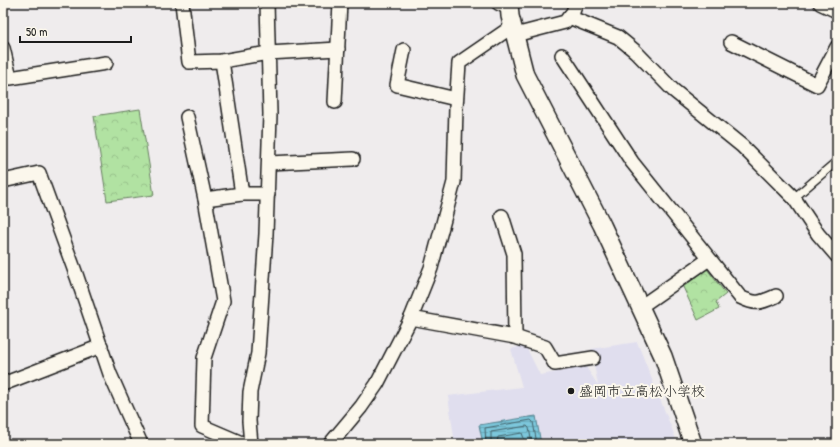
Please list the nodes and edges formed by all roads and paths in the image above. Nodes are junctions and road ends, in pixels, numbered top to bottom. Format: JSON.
{"nodes":[{"id":1,"x":182,"y":3,"type":"edge"},
{"id":2,"x":267,"y":3,"type":"edge"},
{"id":3,"x":340,"y":3,"type":"edge"},
{"id":4,"x":576,"y":3,"type":"edge"},
{"id":5,"x":820,"y":3,"type":"edge"},
{"id":6,"x":505,"y":5,"type":"edge"},
{"id":7,"x":837,"y":12,"type":"edge"},
{"id":8,"x":569,"y":17,"type":"junction"},
{"id":9,"x":511,"y":33,"type":"junction"},
{"id":10,"x":731,"y":42,"type":"dead end"},
{"id":11,"x":837,"y":47,"type":"edge"},
{"id":12,"x":3,"y":48,"type":"edge"},
{"id":13,"x":338,"y":49,"type":"junction"},
{"id":14,"x":404,"y":50,"type":"dead end"},
{"id":15,"x":268,"y":53,"type":"junction"},
{"id":16,"x":562,"y":55,"type":"dead end"},
{"id":17,"x":222,"y":61,"type":"junction"},
{"id":18,"x":106,"y":62,"type":"dead end"},
{"id":19,"x":456,"y":99,"type":"junction"},
{"id":20,"x":335,"y":102,"type":"dead end"},
{"id":21,"x":187,"y":117,"type":"dead end"},
{"id":22,"x":353,"y":159,"type":"dead end"},
{"id":23,"x":837,"y":161,"type":"edge"},
{"id":24,"x":269,"y":163,"type":"junction"},
{"id":25,"x":3,"y":181,"type":"edge"},
{"id":26,"x":242,"y":194,"type":"junction"},
{"id":27,"x":268,"y":194,"type":"junction"},
{"id":28,"x":794,"y":198,"type":"junction"},
{"id":29,"x":204,"y":199,"type":"junction"},
{"id":30,"x":502,"y":216,"type":"dead end"},
{"id":31,"x":837,"y":256,"type":"edge"},
{"id":32,"x":709,"y":258,"type":"junction"},
{"id":33,"x":776,"y":296,"type":"dead end"},
{"id":34,"x":640,"y":307,"type":"junction"},
{"id":35,"x":411,"y":318,"type":"junction"},
{"id":36,"x":515,"y":337,"type":"junction"},
{"id":37,"x":101,"y":346,"type":"junction"},
{"id":38,"x":594,"y":358,"type":"dead end"},
{"id":39,"x":3,"y":384,"type":"edge"},
{"id":40,"x":141,"y":444,"type":"edge"},
{"id":41,"x":244,"y":444,"type":"edge"},
{"id":42,"x":251,"y":444,"type":"edge"},
{"id":43,"x":330,"y":444,"type":"edge"},
{"id":44,"x":693,"y":444,"type":"edge"}],
"edges":[{"from":1,"to":17,"type":"street"},
{"from":2,"to":15,"type":"street"},
{"from":3,"to":13,"type":"street"},
{"from":4,"to":8,"type":"street"},
{"from":5,"to":7,"type":"street"},
{"from":6,"to":9,"type":"street"},
{"from":8,"to":9,"type":"street"},
{"from":8,"to":28,"type":"street"},
{"from":9,"to":19,"type":"street"},
{"from":9,"to":34,"type":"street"},
{"from":10,"to":11,"type":"street"},
{"from":12,"to":18,"type":"street"},
{"from":13,"to":15,"type":"street"},
{"from":13,"to":20,"type":"street"},
{"from":14,"to":19,"type":"street"},
{"from":15,"to":17,"type":"street"},
{"from":15,"to":24,"type":"street"},
{"from":16,"to":32,"type":"street"},
{"from":17,"to":26,"type":"street"},
{"from":19,"to":35,"type":"street"},
{"from":21,"to":29,"type":"street"},
{"from":22,"to":24,"type":"street"},
{"from":23,"to":28,"type":"lane"},
{"from":24,"to":27,"type":"street"},
{"from":25,"to":37,"type":"street"},
{"from":26,"to":27,"type":"street"},
{"from":26,"to":29,"type":"street"},
{"from":27,"to":42,"type":"street"},
{"from":28,"to":31,"type":"street"},
{"from":29,"to":41,"type":"street"},
{"from":30,"to":36,"type":"street"},
{"from":32,"to":33,"type":"street"},
{"from":32,"to":34,"type":"street"},
{"from":34,"to":44,"type":"street"},
{"from":35,"to":36,"type":"street"},
{"from":35,"to":43,"type":"street"},
{"from":36,"to":38,"type":"street"},
{"from":37,"to":39,"type":"street"},
{"from":37,"to":40,"type":"street"}]}
